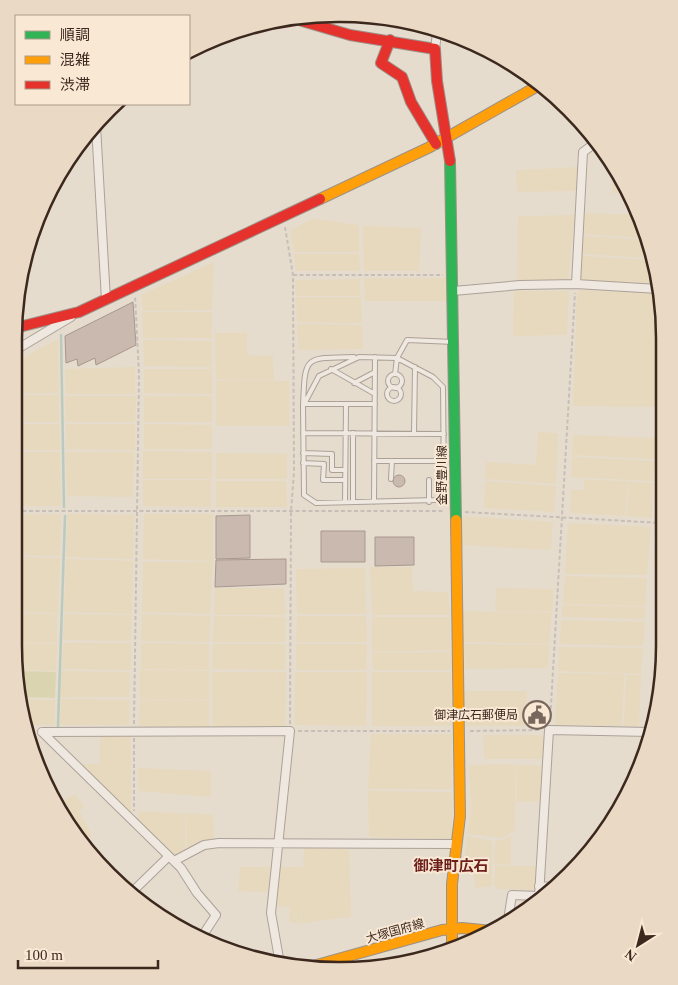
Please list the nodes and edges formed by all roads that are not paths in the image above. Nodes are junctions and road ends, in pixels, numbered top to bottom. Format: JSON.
{"nodes":[{"id":1,"x":309,"y":24,"type":"edge"},
{"id":2,"x":436,"y":38,"type":"edge"},
{"id":3,"x":390,"y":40,"type":"junction"},
{"id":4,"x":435,"y":49,"type":"junction"},
{"id":5,"x":533,"y":89,"type":"edge"},
{"id":6,"x":97,"y":135,"type":"edge"},
{"id":7,"x":447,"y":138,"type":"junction"},
{"id":8,"x":436,"y":144,"type":"junction"},
{"id":9,"x":590,"y":147,"type":"edge"},
{"id":10,"x":576,"y":284,"type":"junction"},
{"id":11,"x":651,"y":289,"type":"edge"},
{"id":12,"x":453,"y":291,"type":"junction"},
{"id":13,"x":106,"y":300,"type":"junction"},
{"id":14,"x":79,"y":312,"type":"junction"},
{"id":15,"x":23,"y":327,"type":"edge"},
{"id":16,"x":454,"y":342,"type":"junction"},
{"id":17,"x":22,"y":346,"type":"edge"},
{"id":18,"x":359,"y":357,"type":"junction"},
{"id":19,"x":375,"y":357,"type":"junction"},
{"id":20,"x":396,"y":358,"type":"junction"},
{"id":21,"x":415,"y":367,"type":"junction"},
{"id":22,"x":331,"y":369,"type":"junction"},
{"id":23,"x":375,"y":372,"type":"junction"},
{"id":24,"x":395,"y":374,"type":"junction"},
{"id":25,"x":354,"y":383,"type":"junction"},
{"id":26,"x":375,"y":394,"type":"junction"},
{"id":27,"x":304,"y":404,"type":"junction"},
{"id":28,"x":346,"y":404,"type":"junction"},
{"id":29,"x":375,"y":404,"type":"junction"},
{"id":30,"x":303,"y":410,"type":"junction"},
{"id":31,"x":303,"y":433,"type":"junction"},
{"id":32,"x":346,"y":433,"type":"junction"},
{"id":33,"x":353,"y":433,"type":"junction"},
{"id":34,"x":374,"y":433,"type":"junction"},
{"id":35,"x":414,"y":434,"type":"junction"},
{"id":36,"x":444,"y":434,"type":"junction"},
{"id":37,"x":303,"y":453,"type":"junction"},
{"id":38,"x":374,"y":461,"type":"junction"},
{"id":39,"x":392,"y":461,"type":"junction"},
{"id":40,"x":444,"y":461,"type":"junction"},
{"id":41,"x":303,"y":463,"type":"junction"},
{"id":42,"x":345,"y":470,"type":"junction"},
{"id":43,"x":391,"y":479,"type":"dead end"},
{"id":44,"x":345,"y":480,"type":"junction"},
{"id":45,"x":429,"y":480,"type":"dead end"},
{"id":46,"x":345,"y":502,"type":"junction"},
{"id":47,"x":353,"y":502,"type":"junction"},
{"id":48,"x":374,"y":502,"type":"junction"},
{"id":49,"x":429,"y":502,"type":"junction"},
{"id":50,"x":644,"y":732,"type":"edge"},
{"id":51,"x":278,"y":844,"type":"junction"},
{"id":52,"x":457,"y":844,"type":"junction"},
{"id":53,"x":171,"y":859,"type":"junction"},
{"id":54,"x":539,"y":886,"type":"junction"},
{"id":55,"x":545,"y":886,"type":"edge"},
{"id":56,"x":136,"y":889,"type":"edge"},
{"id":57,"x":539,"y":891,"type":"edge"},
{"id":58,"x":533,"y":896,"type":"edge"},
{"id":59,"x":509,"y":913,"type":"edge"},
{"id":60,"x":452,"y":928,"type":"junction"},
{"id":61,"x":479,"y":930,"type":"edge"},
{"id":62,"x":205,"y":932,"type":"edge"},
{"id":63,"x":452,"y":941,"type":"edge"},
{"id":64,"x":279,"y":956,"type":"edge"},
{"id":65,"x":328,"y":962,"type":"edge"}],
"edges":[{"from":1,"to":3,"type":"main road"},
{"from":2,"to":4,"type":"street"},
{"from":3,"to":4,"type":"main road"},
{"from":3,"to":8,"type":"main road"},
{"from":4,"to":7,"type":"main road","name":"金野豊川線"},
{"from":5,"to":7,"type":"main road"},
{"from":6,"to":13,"type":"street"},
{"from":7,"to":8,"type":"main road"},
{"from":7,"to":12,"type":"main road","name":"金野豊川線"},
{"from":8,"to":13,"type":"main road"},
{"from":9,"to":10,"type":"street"},
{"from":10,"to":11,"type":"street"},
{"from":10,"to":12,"type":"street"},
{"from":12,"to":16,"type":"main road","name":"金野豊川線"},
{"from":13,"to":14,"type":"main road"},
{"from":14,"to":15,"type":"main road"},
{"from":14,"to":17,"type":"street"},
{"from":16,"to":20,"type":"lane"},
{"from":16,"to":52,"type":"main road","name":"金野豊川線"},
{"from":18,"to":19,"type":"lane"},
{"from":18,"to":22,"type":"lane"},
{"from":18,"to":30,"type":"lane"},
{"from":19,"to":20,"type":"lane"},
{"from":19,"to":23,"type":"lane"},
{"from":20,"to":21,"type":"lane"},
{"from":20,"to":24,"type":"lane"},
{"from":21,"to":35,"type":"lane"},
{"from":21,"to":36,"type":"lane"},
{"from":22,"to":25,"type":"lane"},
{"from":22,"to":27,"type":"lane"},
{"from":23,"to":25,"type":"lane"},
{"from":23,"to":26,"type":"lane"},
{"from":24,"to":24,"type":"lane"},
{"from":25,"to":26,"type":"lane"},
{"from":26,"to":29,"type":"lane"},
{"from":27,"to":28,"type":"lane"},
{"from":27,"to":30,"type":"lane"},
{"from":28,"to":29,"type":"lane"},
{"from":28,"to":32,"type":"lane"},
{"from":29,"to":34,"type":"lane"},
{"from":30,"to":31,"type":"lane"},
{"from":31,"to":32,"type":"lane"},
{"from":31,"to":37,"type":"lane"},
{"from":32,"to":33,"type":"lane"},
{"from":32,"to":42,"type":"lane"},
{"from":33,"to":34,"type":"lane"},
{"from":33,"to":47,"type":"lane"},
{"from":34,"to":35,"type":"lane"},
{"from":34,"to":38,"type":"lane"},
{"from":35,"to":36,"type":"lane"},
{"from":36,"to":40,"type":"lane"},
{"from":37,"to":41,"type":"lane"},
{"from":37,"to":42,"type":"lane"},
{"from":38,"to":39,"type":"lane"},
{"from":38,"to":48,"type":"lane"},
{"from":39,"to":40,"type":"lane"},
{"from":39,"to":43,"type":"lane"},
{"from":40,"to":49,"type":"lane"},
{"from":41,"to":44,"type":"lane"},
{"from":41,"to":46,"type":"lane"},
{"from":42,"to":44,"type":"lane"},
{"from":44,"to":46,"type":"lane"},
{"from":45,"to":49,"type":"lane"},
{"from":46,"to":47,"type":"lane"},
{"from":47,"to":48,"type":"lane"},
{"from":48,"to":49,"type":"lane"},
{"from":50,"to":54,"type":"street"},
{"from":51,"to":52,"type":"street"},
{"from":51,"to":53,"type":"street"},
{"from":51,"to":53,"type":"street"},
{"from":51,"to":64,"type":"street"},
{"from":52,"to":60,"type":"main road","name":"金野豊川線"},
{"from":53,"to":56,"type":"street"},
{"from":53,"to":62,"type":"street"},
{"from":54,"to":55,"type":"street"},
{"from":54,"to":57,"type":"street"},
{"from":58,"to":59,"type":"street"},
{"from":60,"to":61,"type":"main road","name":"大塚国府線"},
{"from":60,"to":63,"type":"main road","name":"金野豊川線"},
{"from":60,"to":65,"type":"main road","name":"大塚国府線"}]}
